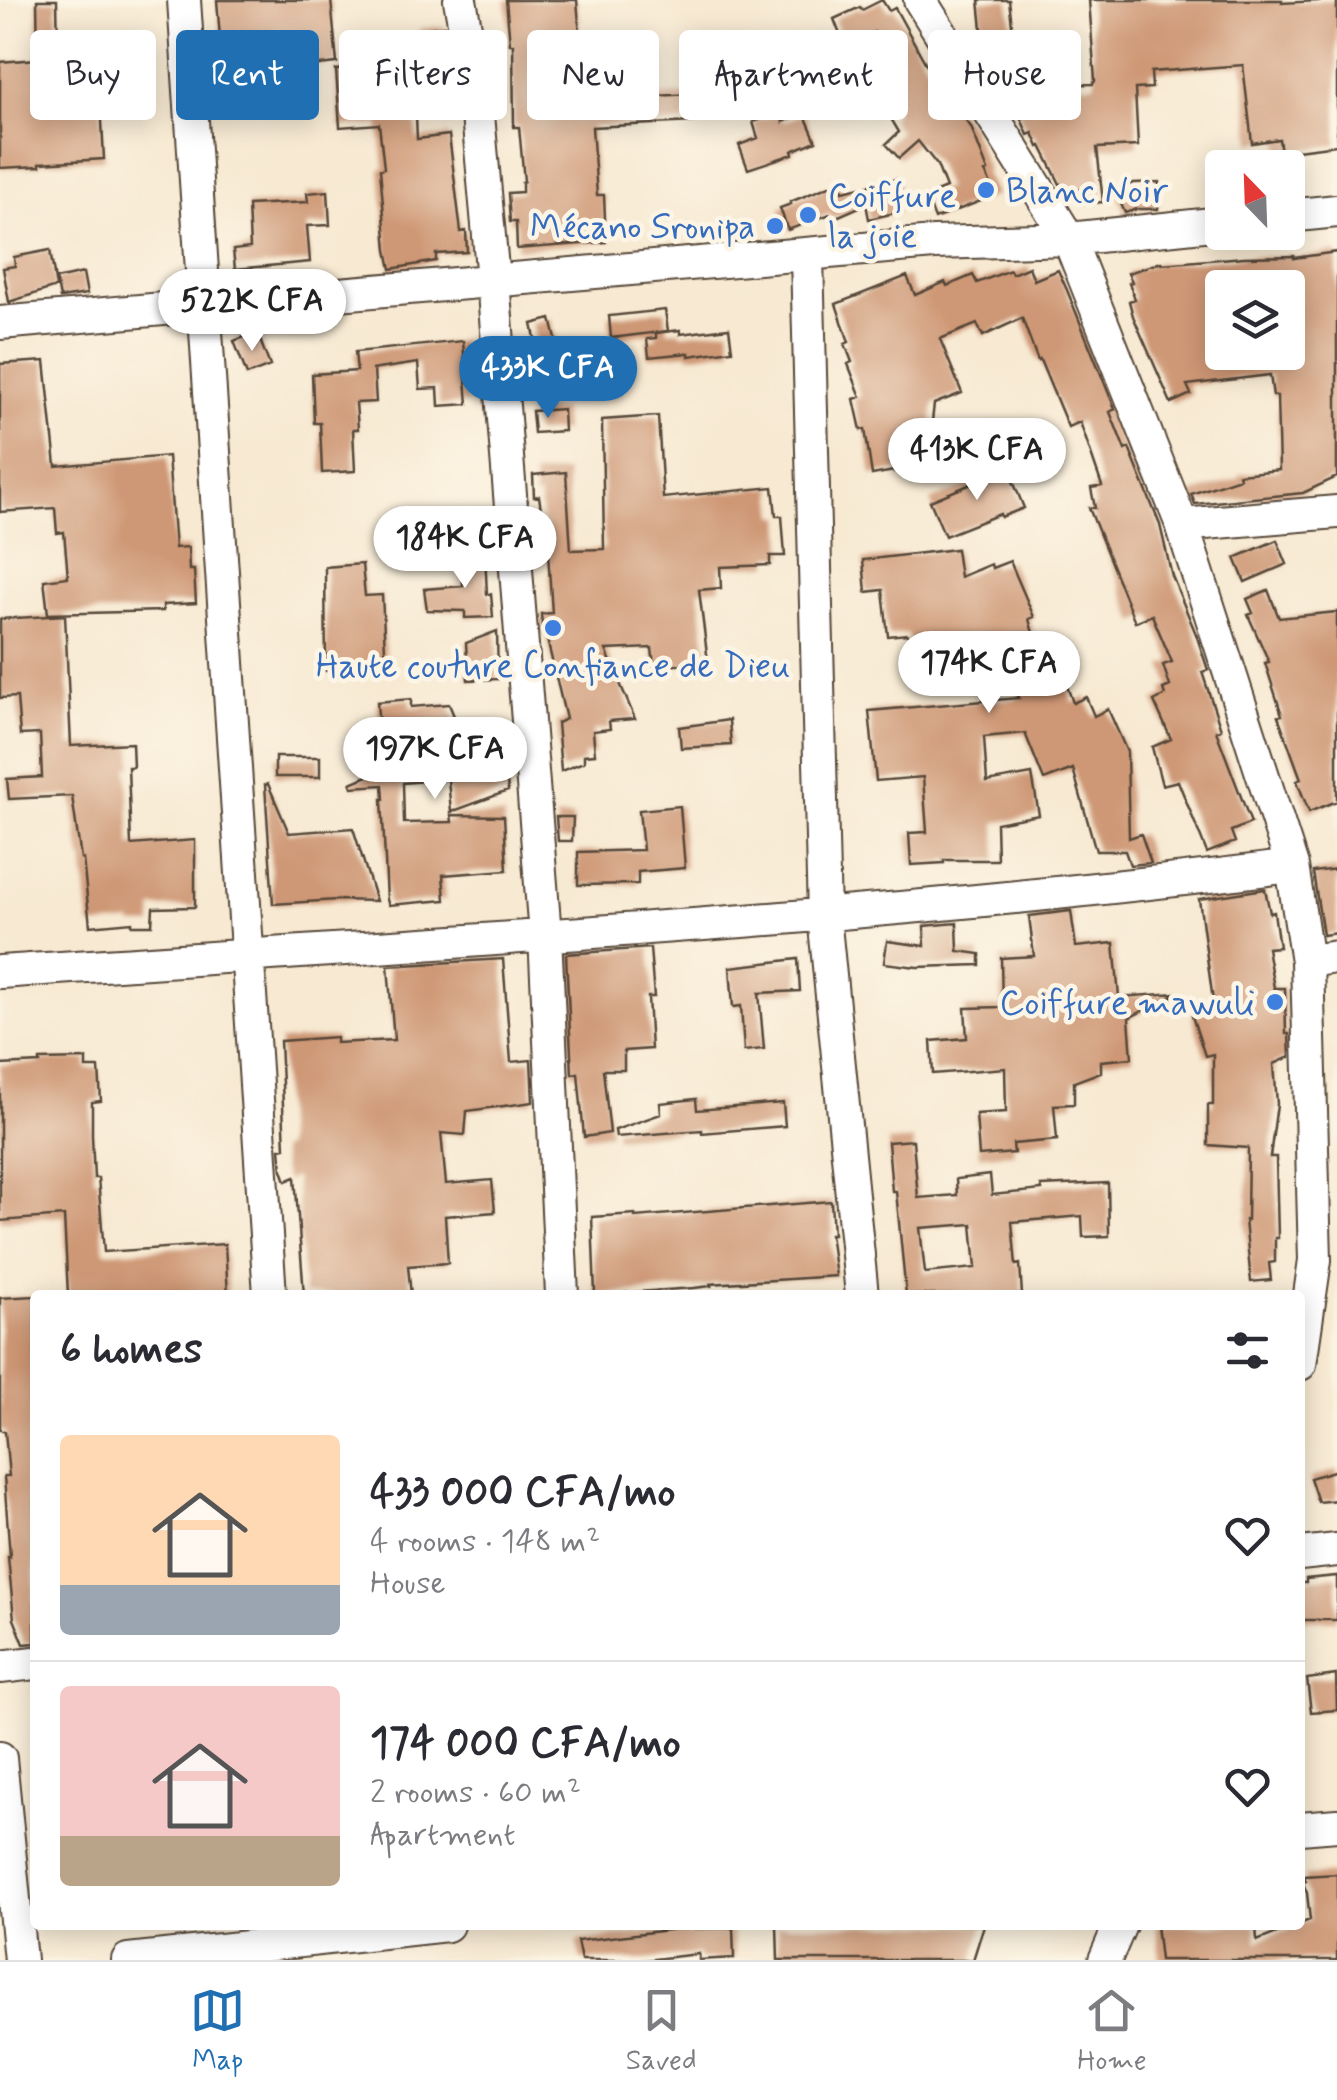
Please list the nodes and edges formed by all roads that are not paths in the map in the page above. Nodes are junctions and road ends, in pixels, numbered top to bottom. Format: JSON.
{"nodes":[{"id":1,"x":184,"y":0,"type":"edge"},
{"id":2,"x":460,"y":0,"type":"edge"},
{"id":3,"x":920,"y":0,"type":"edge"},
{"id":4,"x":1337,"y":211,"type":"edge"},
{"id":5,"x":1305,"y":214,"type":"edge"},
{"id":6,"x":1205,"y":224,"type":"edge"},
{"id":7,"x":1069,"y":238,"type":"junction"},
{"id":8,"x":808,"y":256,"type":"junction"},
{"id":9,"x":494,"y":280,"type":"junction"},
{"id":10,"x":204,"y":305,"type":"junction"},
{"id":11,"x":0,"y":323,"type":"edge"},
{"id":12,"x":1337,"y":512,"type":"edge"},
{"id":13,"x":1182,"y":525,"type":"junction"},
{"id":14,"x":1292,"y":866,"type":"junction"},
{"id":15,"x":824,"y":916,"type":"junction"},
{"id":16,"x":545,"y":935,"type":"junction"},
{"id":17,"x":246,"y":955,"type":"junction"},
{"id":18,"x":1322,"y":959,"type":"edge"},
{"id":19,"x":0,"y":972,"type":"edge"},
{"id":20,"x":1326,"y":1259,"type":"edge"},
{"id":21,"x":270,"y":1290,"type":"edge"},
{"id":22,"x":562,"y":1290,"type":"edge"},
{"id":23,"x":861,"y":1290,"type":"edge"},
{"id":24,"x":1305,"y":1344,"type":"edge"},
{"id":25,"x":1337,"y":1550,"type":"edge"},
{"id":26,"x":1305,"y":1553,"type":"edge"},
{"id":27,"x":30,"y":1664,"type":"edge"},
{"id":28,"x":0,"y":1667,"type":"edge"},
{"id":29,"x":0,"y":1758,"type":"edge"},
{"id":30,"x":1337,"y":1825,"type":"edge"},
{"id":31,"x":1305,"y":1828,"type":"edge"},
{"id":32,"x":401,"y":1930,"type":"edge"},
{"id":33,"x":1118,"y":1930,"type":"edge"},
{"id":34,"x":20,"y":1960,"type":"edge"},
{"id":35,"x":128,"y":1960,"type":"edge"},
{"id":36,"x":1104,"y":1960,"type":"edge"}],
"edges":[{"from":1,"to":10,"type":"street"},
{"from":2,"to":9,"type":"street"},
{"from":3,"to":7,"type":"street"},
{"from":4,"to":5,"type":"street"},
{"from":6,"to":7,"type":"street"},
{"from":7,"to":8,"type":"street"},
{"from":7,"to":13,"type":"street"},
{"from":8,"to":9,"type":"street"},
{"from":8,"to":15,"type":"street"},
{"from":9,"to":10,"type":"street"},
{"from":9,"to":16,"type":"street"},
{"from":10,"to":11,"type":"street"},
{"from":10,"to":17,"type":"street"},
{"from":12,"to":13,"type":"street"},
{"from":13,"to":14,"type":"street"},
{"from":14,"to":15,"type":"street"},
{"from":14,"to":18,"type":"street"},
{"from":15,"to":16,"type":"street"},
{"from":15,"to":23,"type":"street"},
{"from":16,"to":17,"type":"street"},
{"from":16,"to":22,"type":"street"},
{"from":17,"to":19,"type":"street"},
{"from":17,"to":21,"type":"street"},
{"from":18,"to":20,"type":"street"},
{"from":20,"to":24,"type":"street"},
{"from":25,"to":26,"type":"street"},
{"from":27,"to":28,"type":"street"},
{"from":29,"to":34,"type":"street"},
{"from":30,"to":31,"type":"street"},
{"from":32,"to":35,"type":"street"},
{"from":33,"to":36,"type":"street"}]}
